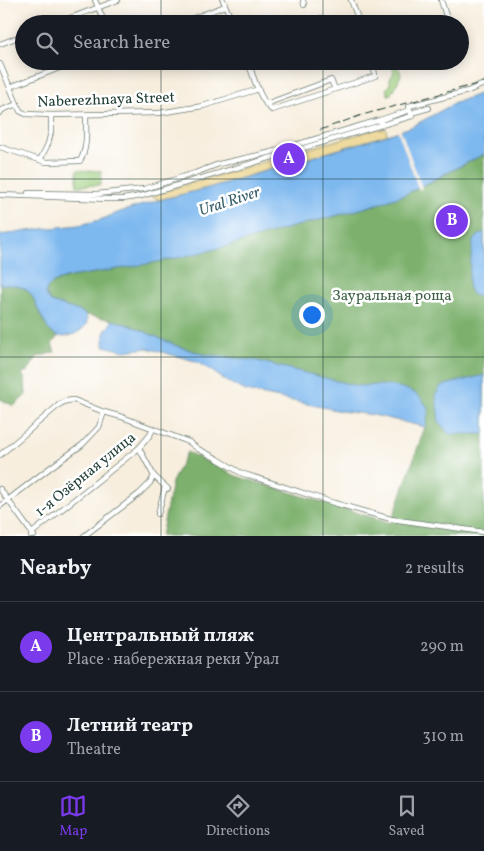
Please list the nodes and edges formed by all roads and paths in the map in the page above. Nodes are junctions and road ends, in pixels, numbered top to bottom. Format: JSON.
{"nodes":[{"id":1,"x":95,"y":0,"type":"edge"},
{"id":2,"x":118,"y":0,"type":"edge"},
{"id":3,"x":223,"y":0,"type":"edge"},
{"id":4,"x":352,"y":0,"type":"edge"},
{"id":5,"x":441,"y":0,"type":"edge"},
{"id":6,"x":226,"y":6,"type":"junction"},
{"id":7,"x":99,"y":7,"type":"junction"},
{"id":8,"x":78,"y":15,"type":"edge"},
{"id":9,"x":102,"y":15,"type":"edge"},
{"id":10,"x":202,"y":15,"type":"edge"},
{"id":11,"x":230,"y":15,"type":"edge"},
{"id":12,"x":357,"y":15,"type":"edge"},
{"id":13,"x":446,"y":15,"type":"edge"},
{"id":14,"x":15,"y":38,"type":"edge"},
{"id":15,"x":0,"y":44,"type":"edge"},
{"id":16,"x":0,"y":64,"type":"edge"},
{"id":17,"x":54,"y":70,"type":"edge"},
{"id":18,"x":251,"y":70,"type":"edge"},
{"id":19,"x":374,"y":70,"type":"edge"},
{"id":20,"x":484,"y":84,"type":"edge"},
{"id":21,"x":318,"y":86,"type":"junction"},
{"id":22,"x":10,"y":87,"type":"junction"},
{"id":23,"x":335,"y":89,"type":"junction"},
{"id":24,"x":259,"y":90,"type":"junction"},
{"id":25,"x":297,"y":93,"type":"junction"},
{"id":26,"x":321,"y":94,"type":"junction"},
{"id":27,"x":287,"y":96,"type":"junction"},
{"id":28,"x":300,"y":101,"type":"junction"},
{"id":29,"x":17,"y":104,"type":"junction"},
{"id":30,"x":290,"y":104,"type":"junction"},
{"id":31,"x":268,"y":106,"type":"junction"},
{"id":32,"x":429,"y":108,"type":"dead end"},
{"id":33,"x":411,"y":111,"type":"junction"},
{"id":34,"x":0,"y":113,"type":"edge"},
{"id":35,"x":51,"y":115,"type":"junction"},
{"id":36,"x":86,"y":115,"type":"junction"},
{"id":37,"x":380,"y":120,"type":"junction"},
{"id":38,"x":358,"y":126,"type":"junction"},
{"id":39,"x":382,"y":126,"type":"junction"},
{"id":40,"x":360,"y":132,"type":"junction"},
{"id":41,"x":313,"y":142,"type":"junction"},
{"id":42,"x":0,"y":147,"type":"edge"},
{"id":43,"x":286,"y":151,"type":"junction"},
{"id":44,"x":240,"y":159,"type":"junction"},
{"id":45,"x":40,"y":160,"type":"junction"},
{"id":46,"x":219,"y":164,"type":"junction"},
{"id":47,"x":242,"y":167,"type":"junction"},
{"id":48,"x":222,"y":173,"type":"junction"},
{"id":49,"x":188,"y":175,"type":"junction"},
{"id":50,"x":166,"y":182,"type":"junction"},
{"id":51,"x":190,"y":182,"type":"junction"},
{"id":52,"x":144,"y":188,"type":"junction"},
{"id":53,"x":168,"y":188,"type":"junction"},
{"id":54,"x":0,"y":195,"type":"edge"},
{"id":55,"x":145,"y":195,"type":"junction"},
{"id":56,"x":28,"y":196,"type":"junction"},
{"id":57,"x":104,"y":412,"type":"junction"},
{"id":58,"x":153,"y":429,"type":"junction"},
{"id":59,"x":139,"y":448,"type":"junction"},
{"id":60,"x":0,"y":454,"type":"edge"},
{"id":61,"x":154,"y":476,"type":"junction"},
{"id":62,"x":0,"y":489,"type":"edge"},
{"id":63,"x":8,"y":500,"type":"junction"},
{"id":64,"x":0,"y":506,"type":"edge"},
{"id":65,"x":158,"y":514,"type":"dead end"},
{"id":66,"x":484,"y":532,"type":"edge"},
{"id":67,"x":32,"y":535,"type":"edge"},
{"id":68,"x":84,"y":536,"type":"edge"}],
"edges":[{"from":1,"to":7,"type":"street"},
{"from":2,"to":7,"type":"street"},
{"from":3,"to":6,"type":"street"},
{"from":4,"to":12,"type":"street"},
{"from":5,"to":13,"type":"street"},
{"from":6,"to":10,"type":"street"},
{"from":6,"to":11,"type":"street"},
{"from":7,"to":8,"type":"street"},
{"from":7,"to":9,"type":"street"},
{"from":14,"to":15,"type":"street"},
{"from":16,"to":22,"type":"street"},
{"from":17,"to":22,"type":"street"},
{"from":18,"to":24,"type":"street"},
{"from":19,"to":23,"type":"street"},
{"from":20,"to":33,"type":"street"},
{"from":21,"to":23,"type":"street"},
{"from":21,"to":25,"type":"street"},
{"from":21,"to":26,"type":"street"},
{"from":22,"to":29,"type":"street"},
{"from":23,"to":26,"type":"street"},
{"from":24,"to":31,"type":"street"},
{"from":24,"to":36,"type":"street","name":"Naberezhnaya Street"},
{"from":25,"to":27,"type":"street"},
{"from":25,"to":28,"type":"street"},
{"from":26,"to":28,"type":"street"},
{"from":27,"to":30,"type":"street"},
{"from":27,"to":31,"type":"street"},
{"from":28,"to":30,"type":"street"},
{"from":29,"to":34,"type":"street"},
{"from":29,"to":35,"type":"street","name":"Naberezhnaya Street"},
{"from":30,"to":31,"type":"street"},
{"from":32,"to":33,"type":"street"},
{"from":33,"to":37,"type":"street"},
{"from":33,"to":39,"type":"street"},
{"from":35,"to":36,"type":"street","name":"Naberezhnaya Street"},
{"from":35,"to":45,"type":"street"},
{"from":36,"to":45,"type":"street"},
{"from":37,"to":38,"type":"street"},
{"from":37,"to":39,"type":"street"},
{"from":38,"to":40,"type":"street"},
{"from":38,"to":41,"type":"street"},
{"from":39,"to":40,"type":"street"},
{"from":40,"to":41,"type":"street"},
{"from":41,"to":43,"type":"street"},
{"from":42,"to":45,"type":"street"},
{"from":43,"to":44,"type":"street"},
{"from":43,"to":47,"type":"street"},
{"from":44,"to":46,"type":"street"},
{"from":44,"to":47,"type":"street"},
{"from":46,"to":48,"type":"street"},
{"from":46,"to":49,"type":"street"},
{"from":47,"to":48,"type":"street"},
{"from":48,"to":51,"type":"street"},
{"from":49,"to":50,"type":"street"},
{"from":49,"to":51,"type":"street"},
{"from":50,"to":52,"type":"street"},
{"from":50,"to":53,"type":"street"},
{"from":51,"to":53,"type":"street"},
{"from":52,"to":55,"type":"street"},
{"from":52,"to":56,"type":"street"},
{"from":53,"to":55,"type":"street"},
{"from":54,"to":56,"type":"street"},
{"from":55,"to":56,"type":"street"},
{"from":57,"to":58,"type":"street"},
{"from":57,"to":60,"type":"street"},
{"from":57,"to":63,"type":"street"},
{"from":58,"to":59,"type":"street","name":"1-я Озёрная улица"},
{"from":58,"to":66,"type":"street"},
{"from":59,"to":61,"type":"street"},
{"from":59,"to":67,"type":"street","name":"1-я Озёрная улица"},
{"from":61,"to":65,"type":"street"},
{"from":61,"to":68,"type":"street"},
{"from":62,"to":63,"type":"street"},
{"from":63,"to":64,"type":"street"},
{"from":63,"to":67,"type":"street"}]}
